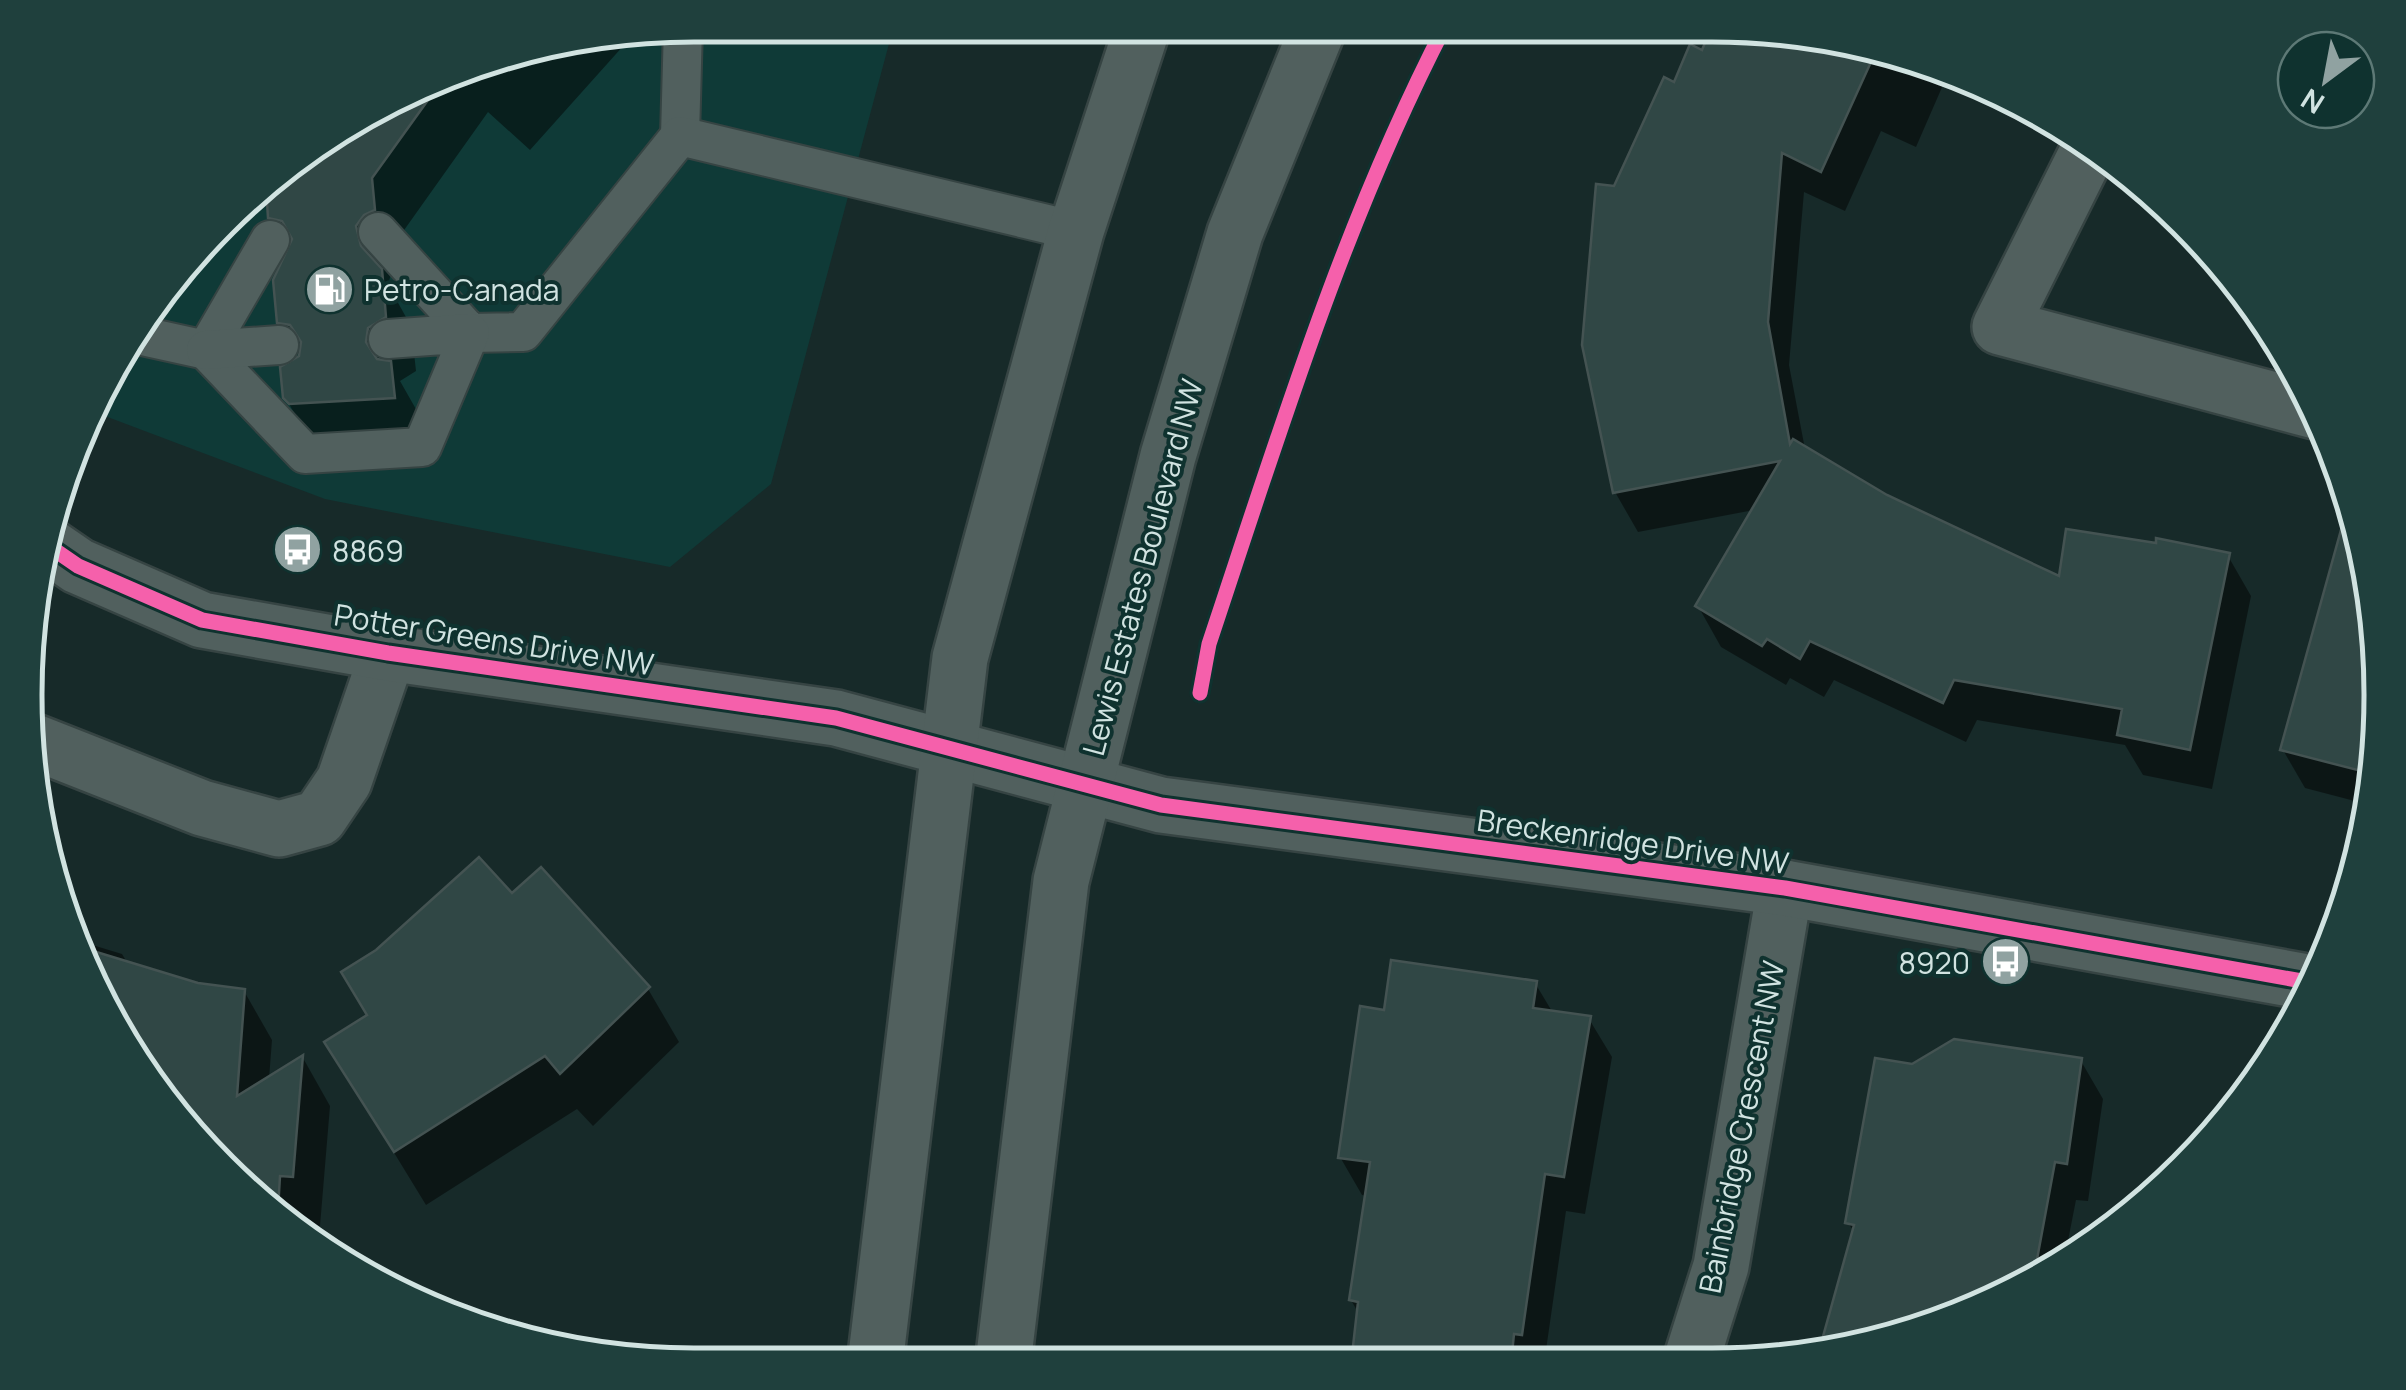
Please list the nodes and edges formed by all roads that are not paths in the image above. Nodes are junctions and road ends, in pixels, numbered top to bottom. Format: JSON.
{"nodes":[{"id":1,"x":1138,"y":42,"type":"edge"},
{"id":2,"x":1313,"y":42,"type":"edge"},
{"id":3,"x":683,"y":43,"type":"edge"},
{"id":4,"x":680,"y":136,"type":"junction"},
{"id":5,"x":2084,"y":159,"type":"edge"},
{"id":6,"x":1076,"y":230,"type":"junction"},
{"id":7,"x":378,"y":232,"type":"dead end"},
{"id":8,"x":270,"y":240,"type":"dead end"},
{"id":9,"x":470,"y":333,"type":"junction"},
{"id":10,"x":149,"y":337,"type":"edge"},
{"id":11,"x":388,"y":338,"type":"dead end"},
{"id":12,"x":278,"y":345,"type":"dead end"},
{"id":13,"x":206,"y":350,"type":"junction"},
{"id":14,"x":2296,"y":406,"type":"edge"},
{"id":15,"x":59,"y":553,"type":"edge"},
{"id":16,"x":388,"y":653,"type":"junction"},
{"id":17,"x":45,"y":746,"type":"edge"},
{"id":18,"x":947,"y":749,"type":"junction"},
{"id":19,"x":1085,"y":784,"type":"junction"},
{"id":20,"x":1785,"y":888,"type":"junction"},
{"id":21,"x":2298,"y":980,"type":"edge"},
{"id":22,"x":877,"y":1348,"type":"edge"},
{"id":23,"x":1005,"y":1348,"type":"edge"},
{"id":24,"x":1695,"y":1348,"type":"edge"}],
"edges":[{"from":1,"to":6,"type":"street"},
{"from":2,"to":19,"type":"street","name":"Lewis Estates Boulevard NW"},
{"from":3,"to":4,"type":"lane"},
{"from":4,"to":6,"type":"lane"},
{"from":4,"to":9,"type":"lane"},
{"from":5,"to":14,"type":"street"},
{"from":6,"to":18,"type":"street"},
{"from":7,"to":9,"type":"lane"},
{"from":8,"to":13,"type":"lane"},
{"from":9,"to":11,"type":"lane"},
{"from":9,"to":13,"type":"lane"},
{"from":10,"to":13,"type":"lane"},
{"from":12,"to":13,"type":"lane"},
{"from":15,"to":16,"type":"street","name":"Potter Greens Drive NW"},
{"from":16,"to":17,"type":"street"},
{"from":16,"to":18,"type":"street","name":"Potter Greens Drive NW"},
{"from":18,"to":19,"type":"street","name":"Breckenridge Drive NW"},
{"from":18,"to":22,"type":"street"},
{"from":19,"to":20,"type":"street","name":"Breckenridge Drive NW"},
{"from":19,"to":23,"type":"street","name":"Lewis Estates Boulevard NW"},
{"from":20,"to":21,"type":"street","name":"Breckenridge Drive NW"},
{"from":20,"to":24,"type":"street","name":"Bainbridge Crescent NW"}]}
